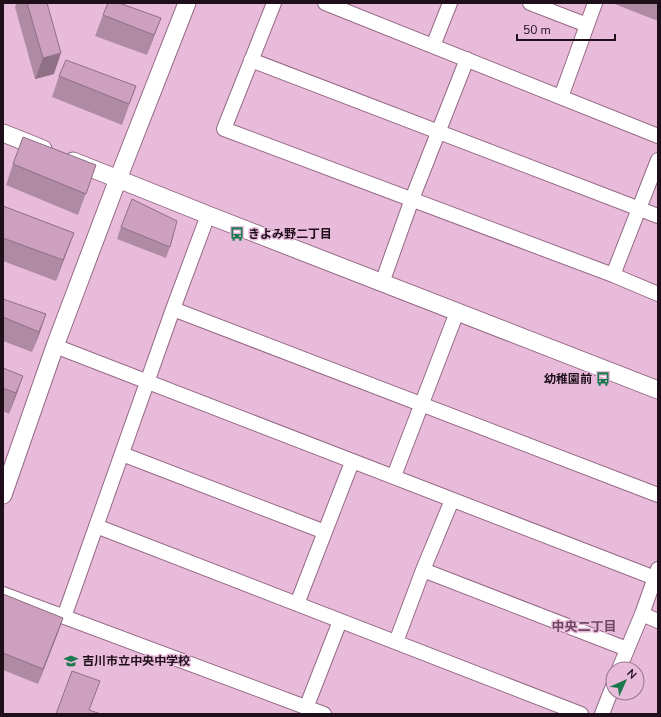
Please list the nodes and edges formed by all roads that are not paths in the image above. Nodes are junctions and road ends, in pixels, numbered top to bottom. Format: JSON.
{"nodes":[{"id":1,"x":187,"y":3,"type":"edge"},
{"id":2,"x":274,"y":3,"type":"edge"},
{"id":3,"x":325,"y":3,"type":"edge"},
{"id":4,"x":450,"y":3,"type":"edge"},
{"id":5,"x":530,"y":3,"type":"edge"},
{"id":6,"x":595,"y":3,"type":"edge"},
{"id":7,"x":587,"y":25,"type":"junction"},
{"id":8,"x":433,"y":46,"type":"junction"},
{"id":9,"x":467,"y":59,"type":"junction"},
{"id":10,"x":251,"y":60,"type":"junction"},
{"id":11,"x":561,"y":97,"type":"junction"},
{"id":12,"x":438,"y":132,"type":"junction"},
{"id":13,"x":3,"y":133,"type":"edge"},
{"id":14,"x":658,"y":136,"type":"edge"},
{"id":15,"x":658,"y":160,"type":"edge"},
{"id":16,"x":118,"y":179,"type":"junction"},
{"id":17,"x":412,"y":199,"type":"junction"},
{"id":18,"x":638,"y":208,"type":"junction"},
{"id":19,"x":208,"y":215,"type":"junction"},
{"id":20,"x":658,"y":216,"type":"edge"},
{"id":21,"x":612,"y":275,"type":"junction"},
{"id":22,"x":382,"y":283,"type":"junction"},
{"id":23,"x":658,"y":294,"type":"edge"},
{"id":24,"x":173,"y":309,"type":"junction"},
{"id":25,"x":457,"y":312,"type":"junction"},
{"id":26,"x":55,"y":346,"type":"junction"},
{"id":27,"x":147,"y":382,"type":"junction"},
{"id":28,"x":658,"y":390,"type":"edge"},
{"id":29,"x":421,"y":404,"type":"junction"},
{"id":30,"x":122,"y":454,"type":"junction"},
{"id":31,"x":352,"y":462,"type":"junction"},
{"id":32,"x":394,"y":476,"type":"junction"},
{"id":33,"x":3,"y":495,"type":"edge"},
{"id":34,"x":658,"y":495,"type":"edge"},
{"id":35,"x":452,"y":500,"type":"junction"},
{"id":36,"x":96,"y":526,"type":"junction"},
{"id":37,"x":325,"y":532,"type":"junction"},
{"id":38,"x":423,"y":570,"type":"junction"},
{"id":39,"x":656,"y":574,"type":"edge"},
{"id":40,"x":3,"y":594,"type":"edge"},
{"id":41,"x":297,"y":604,"type":"junction"},
{"id":42,"x":642,"y":614,"type":"junction"},
{"id":43,"x":64,"y":617,"type":"junction"},
{"id":44,"x":340,"y":621,"type":"junction"},
{"id":45,"x":658,"y":621,"type":"edge"},
{"id":46,"x":396,"y":642,"type":"junction"},
{"id":47,"x":627,"y":649,"type":"junction"},
{"id":48,"x":622,"y":661,"type":"edge"},
{"id":49,"x":607,"y":701,"type":"edge"},
{"id":50,"x":306,"y":708,"type":"junction"},
{"id":51,"x":324,"y":714,"type":"edge"},
{"id":52,"x":581,"y":714,"type":"edge"},
{"id":53,"x":602,"y":714,"type":"edge"}],
"edges":[{"from":1,"to":16,"type":"street"},
{"from":2,"to":10,"type":"street"},
{"from":3,"to":8,"type":"street"},
{"from":4,"to":8,"type":"street"},
{"from":5,"to":7,"type":"street"},
{"from":6,"to":7,"type":"street"},
{"from":7,"to":11,"type":"street"},
{"from":8,"to":9,"type":"street"},
{"from":9,"to":11,"type":"street"},
{"from":9,"to":12,"type":"street"},
{"from":10,"to":12,"type":"street"},
{"from":10,"to":17,"type":"street"},
{"from":11,"to":14,"type":"street"},
{"from":12,"to":17,"type":"street"},
{"from":12,"to":18,"type":"street"},
{"from":13,"to":16,"type":"street"},
{"from":15,"to":18,"type":"street"},
{"from":16,"to":19,"type":"street"},
{"from":16,"to":26,"type":"street"},
{"from":17,"to":21,"type":"street"},
{"from":17,"to":22,"type":"street"},
{"from":18,"to":20,"type":"street"},
{"from":18,"to":21,"type":"street"},
{"from":19,"to":22,"type":"street"},
{"from":19,"to":24,"type":"street"},
{"from":21,"to":23,"type":"street"},
{"from":22,"to":25,"type":"street"},
{"from":24,"to":27,"type":"street"},
{"from":24,"to":29,"type":"street"},
{"from":25,"to":28,"type":"street"},
{"from":25,"to":29,"type":"street"},
{"from":26,"to":27,"type":"street"},
{"from":26,"to":33,"type":"street"},
{"from":27,"to":30,"type":"street"},
{"from":27,"to":31,"type":"street"},
{"from":29,"to":32,"type":"street"},
{"from":29,"to":34,"type":"street"},
{"from":30,"to":36,"type":"street"},
{"from":30,"to":37,"type":"street"},
{"from":31,"to":32,"type":"street"},
{"from":31,"to":37,"type":"street"},
{"from":32,"to":35,"type":"street"},
{"from":35,"to":38,"type":"street"},
{"from":35,"to":39,"type":"street"},
{"from":36,"to":41,"type":"street"},
{"from":36,"to":43,"type":"street"},
{"from":37,"to":41,"type":"street"},
{"from":38,"to":46,"type":"street"},
{"from":38,"to":47,"type":"street"},
{"from":39,"to":42,"type":"street"},
{"from":40,"to":43,"type":"street"},
{"from":41,"to":44,"type":"street"},
{"from":42,"to":45,"type":"street"},
{"from":42,"to":47,"type":"street"},
{"from":43,"to":50,"type":"street"},
{"from":44,"to":46,"type":"street"},
{"from":44,"to":50,"type":"street"},
{"from":46,"to":52,"type":"street"},
{"from":47,"to":48,"type":"street"},
{"from":49,"to":53,"type":"street"},
{"from":50,"to":51,"type":"street"}]}
